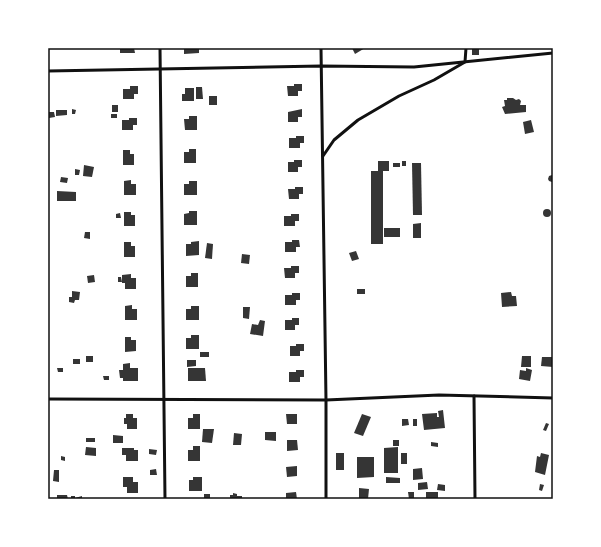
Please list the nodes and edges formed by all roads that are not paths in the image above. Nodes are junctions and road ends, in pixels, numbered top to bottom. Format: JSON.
{"nodes":[{"id":1,"x":160,"y":48,"type":"edge"},
{"id":2,"x":321,"y":48,"type":"edge"},
{"id":3,"x":466,"y":48,"type":"edge"},
{"id":4,"x":553,"y":53,"type":"edge"},
{"id":5,"x":465,"y":62,"type":"junction"},
{"id":6,"x":321,"y":66,"type":"junction"},
{"id":7,"x":160,"y":68,"type":"junction"},
{"id":8,"x":48,"y":71,"type":"edge"},
{"id":9,"x":322,"y":157,"type":"junction"},
{"id":10,"x":474,"y":396,"type":"junction"},
{"id":11,"x":553,"y":398,"type":"edge"},
{"id":12,"x":48,"y":399,"type":"edge"},
{"id":13,"x":164,"y":400,"type":"junction"},
{"id":14,"x":326,"y":400,"type":"junction"},
{"id":15,"x":165,"y":499,"type":"edge"},
{"id":16,"x":326,"y":499,"type":"edge"},
{"id":17,"x":475,"y":499,"type":"edge"}],
"edges":[{"from":1,"to":7,"type":"street"},
{"from":2,"to":6,"type":"street"},
{"from":3,"to":5,"type":"street"},
{"from":4,"to":5,"type":"street"},
{"from":5,"to":6,"type":"street"},
{"from":5,"to":9,"type":"street"},
{"from":6,"to":7,"type":"street"},
{"from":6,"to":9,"type":"street"},
{"from":7,"to":8,"type":"street"},
{"from":7,"to":13,"type":"street"},
{"from":9,"to":14,"type":"street"},
{"from":10,"to":11,"type":"street"},
{"from":10,"to":14,"type":"street"},
{"from":10,"to":17,"type":"street"},
{"from":12,"to":13,"type":"street"},
{"from":13,"to":14,"type":"street"},
{"from":13,"to":15,"type":"street"},
{"from":14,"to":16,"type":"street"}]}
